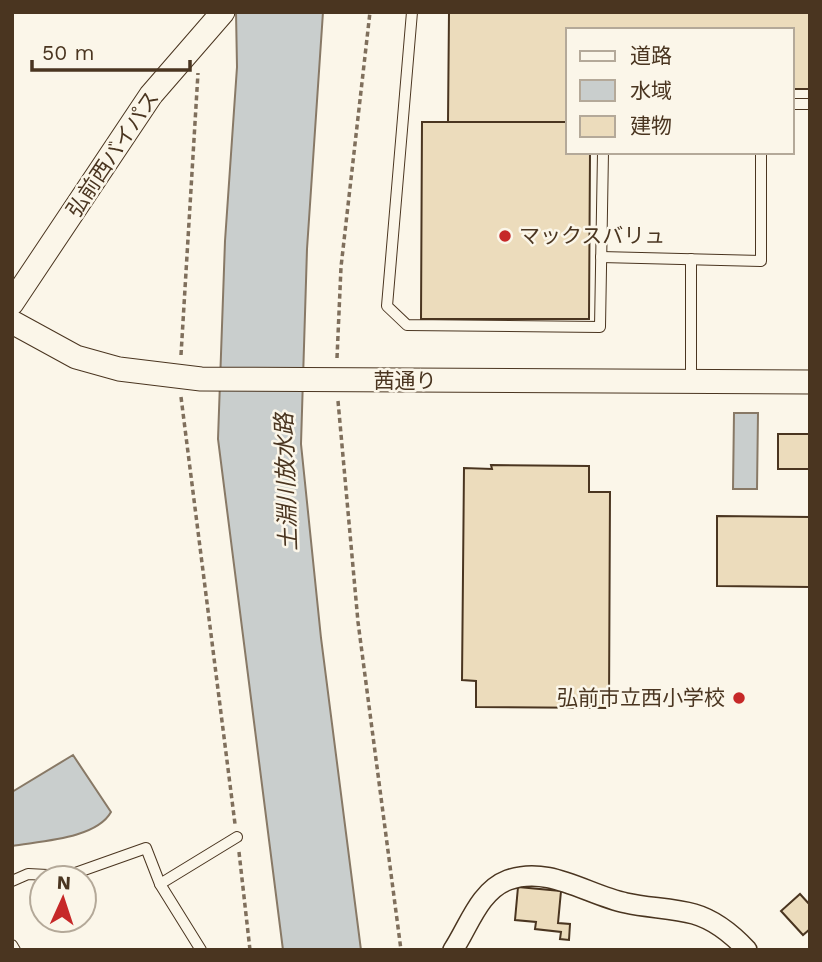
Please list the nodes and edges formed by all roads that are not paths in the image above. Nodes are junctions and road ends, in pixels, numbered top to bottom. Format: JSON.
{"nodes":[{"id":1,"x":412,"y":12,"type":"edge"},
{"id":2,"x":222,"y":13,"type":"edge"},
{"id":3,"x":603,"y":154,"type":"edge"},
{"id":4,"x":761,"y":154,"type":"edge"},
{"id":5,"x":601,"y":257,"type":"junction"},
{"id":6,"x":691,"y":259,"type":"junction"},
{"id":7,"x":12,"y":303,"type":"edge"},
{"id":8,"x":12,"y":322,"type":"edge"},
{"id":9,"x":691,"y":382,"type":"junction"},
{"id":10,"x":810,"y":382,"type":"edge"},
{"id":11,"x":237,"y":837,"type":"road end"},
{"id":12,"x":12,"y":881,"type":"edge"},
{"id":13,"x":160,"y":884,"type":"junction"},
{"id":14,"x":12,"y":945,"type":"edge"},
{"id":15,"x":15,"y":950,"type":"edge"},
{"id":16,"x":201,"y":950,"type":"edge"},
{"id":17,"x":453,"y":950,"type":"edge"},
{"id":18,"x":747,"y":950,"type":"edge"}],
"edges":[{"from":1,"to":5,"type":"lane"},
{"from":2,"to":7,"type":"street","name":"弘前西バイパス"},
{"from":3,"to":5,"type":"lane"},
{"from":4,"to":6,"type":"lane"},
{"from":5,"to":6,"type":"lane"},
{"from":6,"to":9,"type":"lane"},
{"from":8,"to":9,"type":"street","name":"茜通り"},
{"from":9,"to":10,"type":"street","name":"茜通り"},
{"from":11,"to":13,"type":"lane"},
{"from":12,"to":13,"type":"lane"},
{"from":13,"to":16,"type":"lane"},
{"from":14,"to":15,"type":"lane"},
{"from":17,"to":18,"type":"street"}]}
